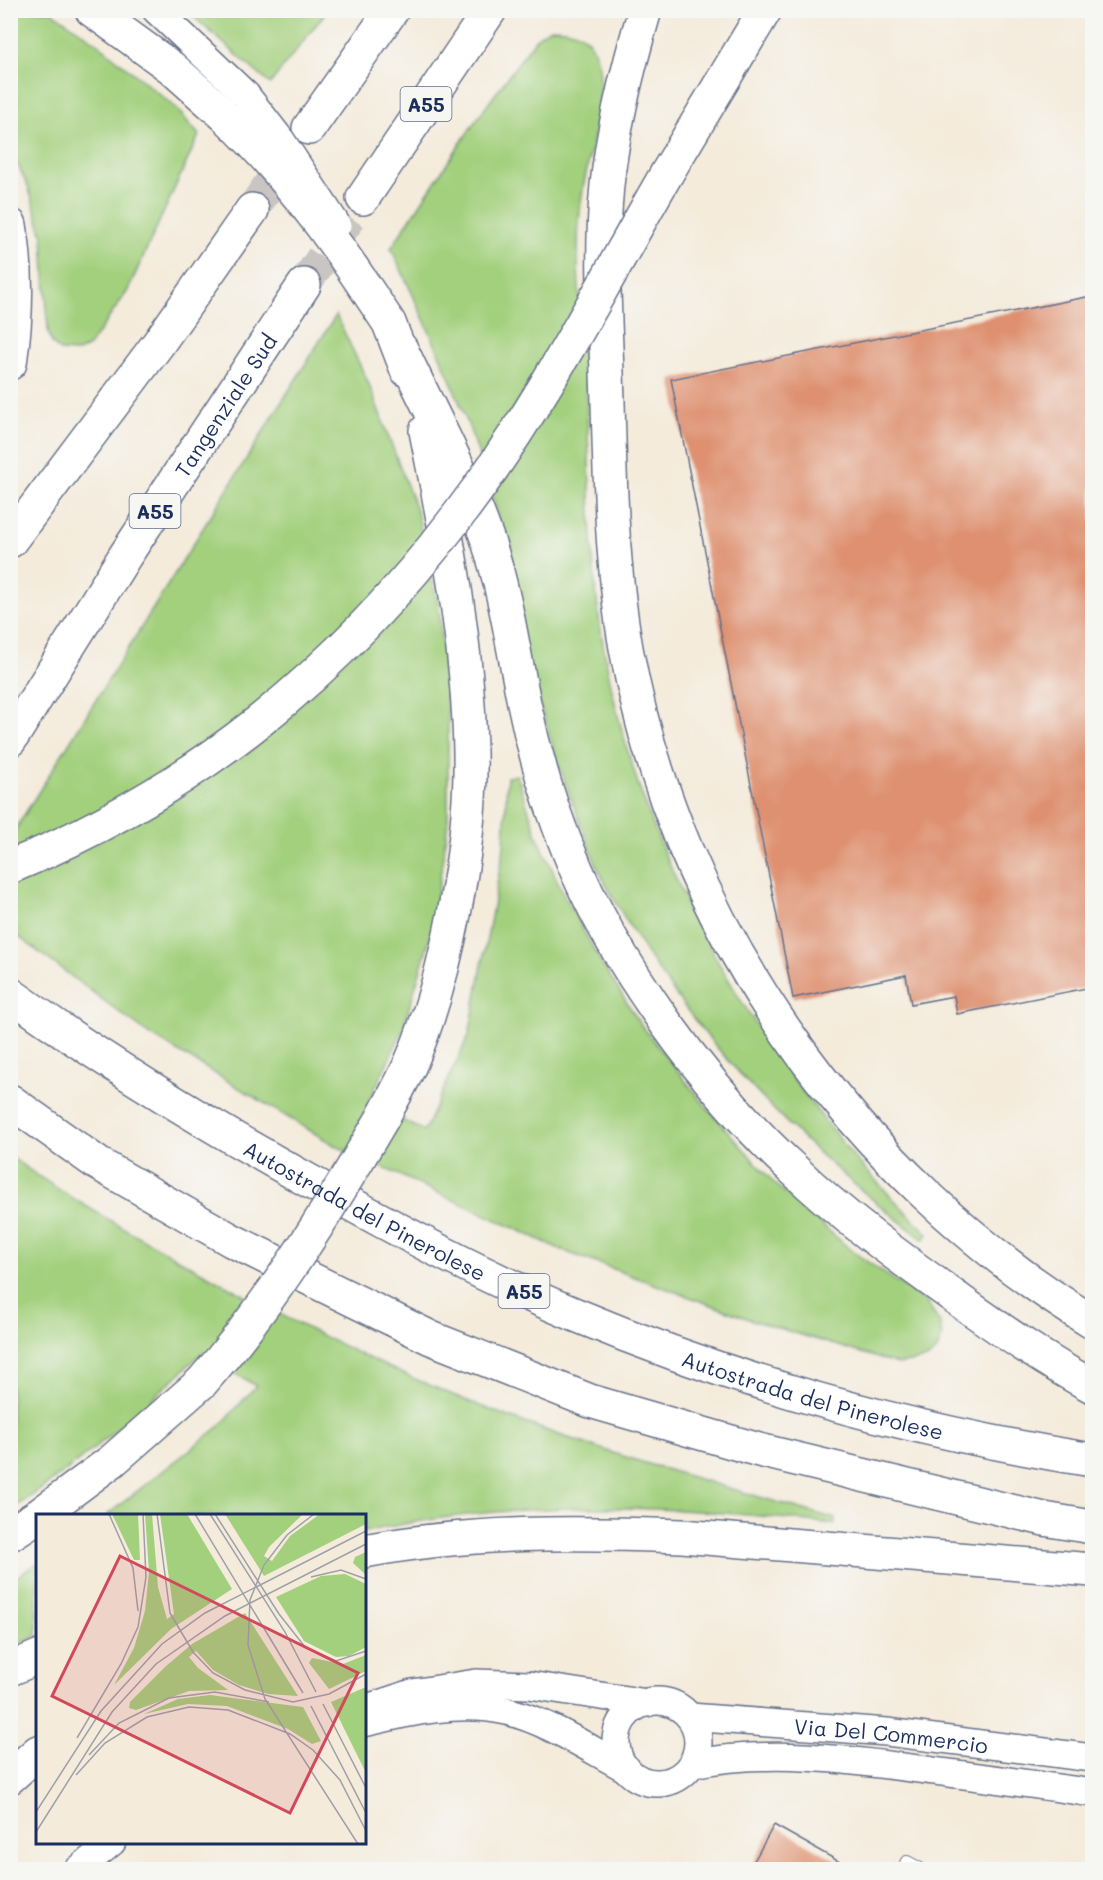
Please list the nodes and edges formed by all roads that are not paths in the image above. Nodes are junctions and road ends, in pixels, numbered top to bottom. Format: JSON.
{"nodes":[{"id":1,"x":92,"y":10,"type":"edge"},
{"id":2,"x":156,"y":10,"type":"edge"},
{"id":3,"x":392,"y":10,"type":"edge"},
{"id":4,"x":490,"y":10,"type":"edge"},
{"id":5,"x":645,"y":10,"type":"edge"},
{"id":6,"x":765,"y":10,"type":"edge"},
{"id":7,"x":237,"y":107,"type":"junction"},
{"id":8,"x":309,"y":128,"type":"tunnel mouth"},
{"id":9,"x":363,"y":198,"type":"tunnel mouth"},
{"id":10,"x":252,"y":210,"type":"tunnel mouth"},
{"id":11,"x":10,"y":225,"type":"edge"},
{"id":12,"x":304,"y":285,"type":"tunnel mouth"},
{"id":13,"x":395,"y":336,"type":"junction"},
{"id":14,"x":10,"y":363,"type":"edge"},
{"id":15,"x":10,"y":541,"type":"edge"},
{"id":16,"x":10,"y":740,"type":"edge"},
{"id":17,"x":10,"y":867,"type":"edge"},
{"id":18,"x":10,"y":994,"type":"edge"},
{"id":19,"x":10,"y":1101,"type":"edge"},
{"id":20,"x":1092,"y":1322,"type":"edge"},
{"id":21,"x":1092,"y":1386,"type":"edge"},
{"id":22,"x":1092,"y":1460,"type":"edge"},
{"id":23,"x":41,"y":1514,"type":"edge"},
{"id":24,"x":36,"y":1517,"type":"edge"},
{"id":25,"x":1092,"y":1527,"type":"edge"},
{"id":26,"x":10,"y":1534,"type":"edge"},
{"id":27,"x":512,"y":1534,"type":"junction"},
{"id":28,"x":366,"y":1551,"type":"edge"},
{"id":29,"x":366,"y":1570,"type":"edge"},
{"id":30,"x":1092,"y":1570,"type":"edge"},
{"id":31,"x":36,"y":1658,"type":"edge"},
{"id":32,"x":10,"y":1670,"type":"edge"},
{"id":33,"x":647,"y":1702,"type":"junction"},
{"id":34,"x":366,"y":1708,"type":"edge"},
{"id":35,"x":690,"y":1718,"type":"junction"},
{"id":36,"x":366,"y":1724,"type":"edge"},
{"id":37,"x":36,"y":1754,"type":"edge"},
{"id":38,"x":1092,"y":1758,"type":"edge"},
{"id":39,"x":692,"y":1764,"type":"junction"},
{"id":40,"x":627,"y":1769,"type":"junction"},
{"id":41,"x":10,"y":1777,"type":"edge"},
{"id":42,"x":1092,"y":1793,"type":"edge"},
{"id":43,"x":109,"y":1844,"type":"edge"},
{"id":44,"x":78,"y":1869,"type":"edge"}],
"edges":[{"from":1,"to":7,"type":"highway"},
{"from":2,"to":7,"type":"street"},
{"from":3,"to":8,"type":"highway"},
{"from":4,"to":9,"type":"highway","number":"A55"},
{"from":5,"to":20,"type":"highway"},
{"from":6,"to":17,"type":"highway","bridge":true},
{"from":7,"to":13,"type":"highway","bridge":true},
{"from":10,"to":15,"type":"highway"},
{"from":11,"to":14,"type":"highway"},
{"from":12,"to":16,"type":"highway","name":"Tangenziale Sud","number":"A55"},
{"from":13,"to":21,"type":"highway"},
{"from":13,"to":23,"type":"highway","bridge":true},
{"from":18,"to":22,"type":"highway","name":"Autostrada del Pinerolese","number":"A55"},
{"from":19,"to":25,"type":"highway"},
{"from":24,"to":26,"type":"highway"},
{"from":27,"to":28,"type":"highway"},
{"from":27,"to":29,"type":"highway"},
{"from":27,"to":30,"type":"highway"},
{"from":31,"to":32,"type":"highway"},
{"from":33,"to":34,"type":"street"},
{"from":33,"to":35,"type":"street"},
{"from":33,"to":40,"type":"street"},
{"from":35,"to":38,"type":"street","name":"Via Del Commercio"},
{"from":35,"to":39,"type":"street"},
{"from":36,"to":40,"type":"street"},
{"from":37,"to":41,"type":"highway"},
{"from":39,"to":40,"type":"street"},
{"from":39,"to":42,"type":"street","name":"Via Del Commercio"},
{"from":43,"to":44,"type":"street"}]}
